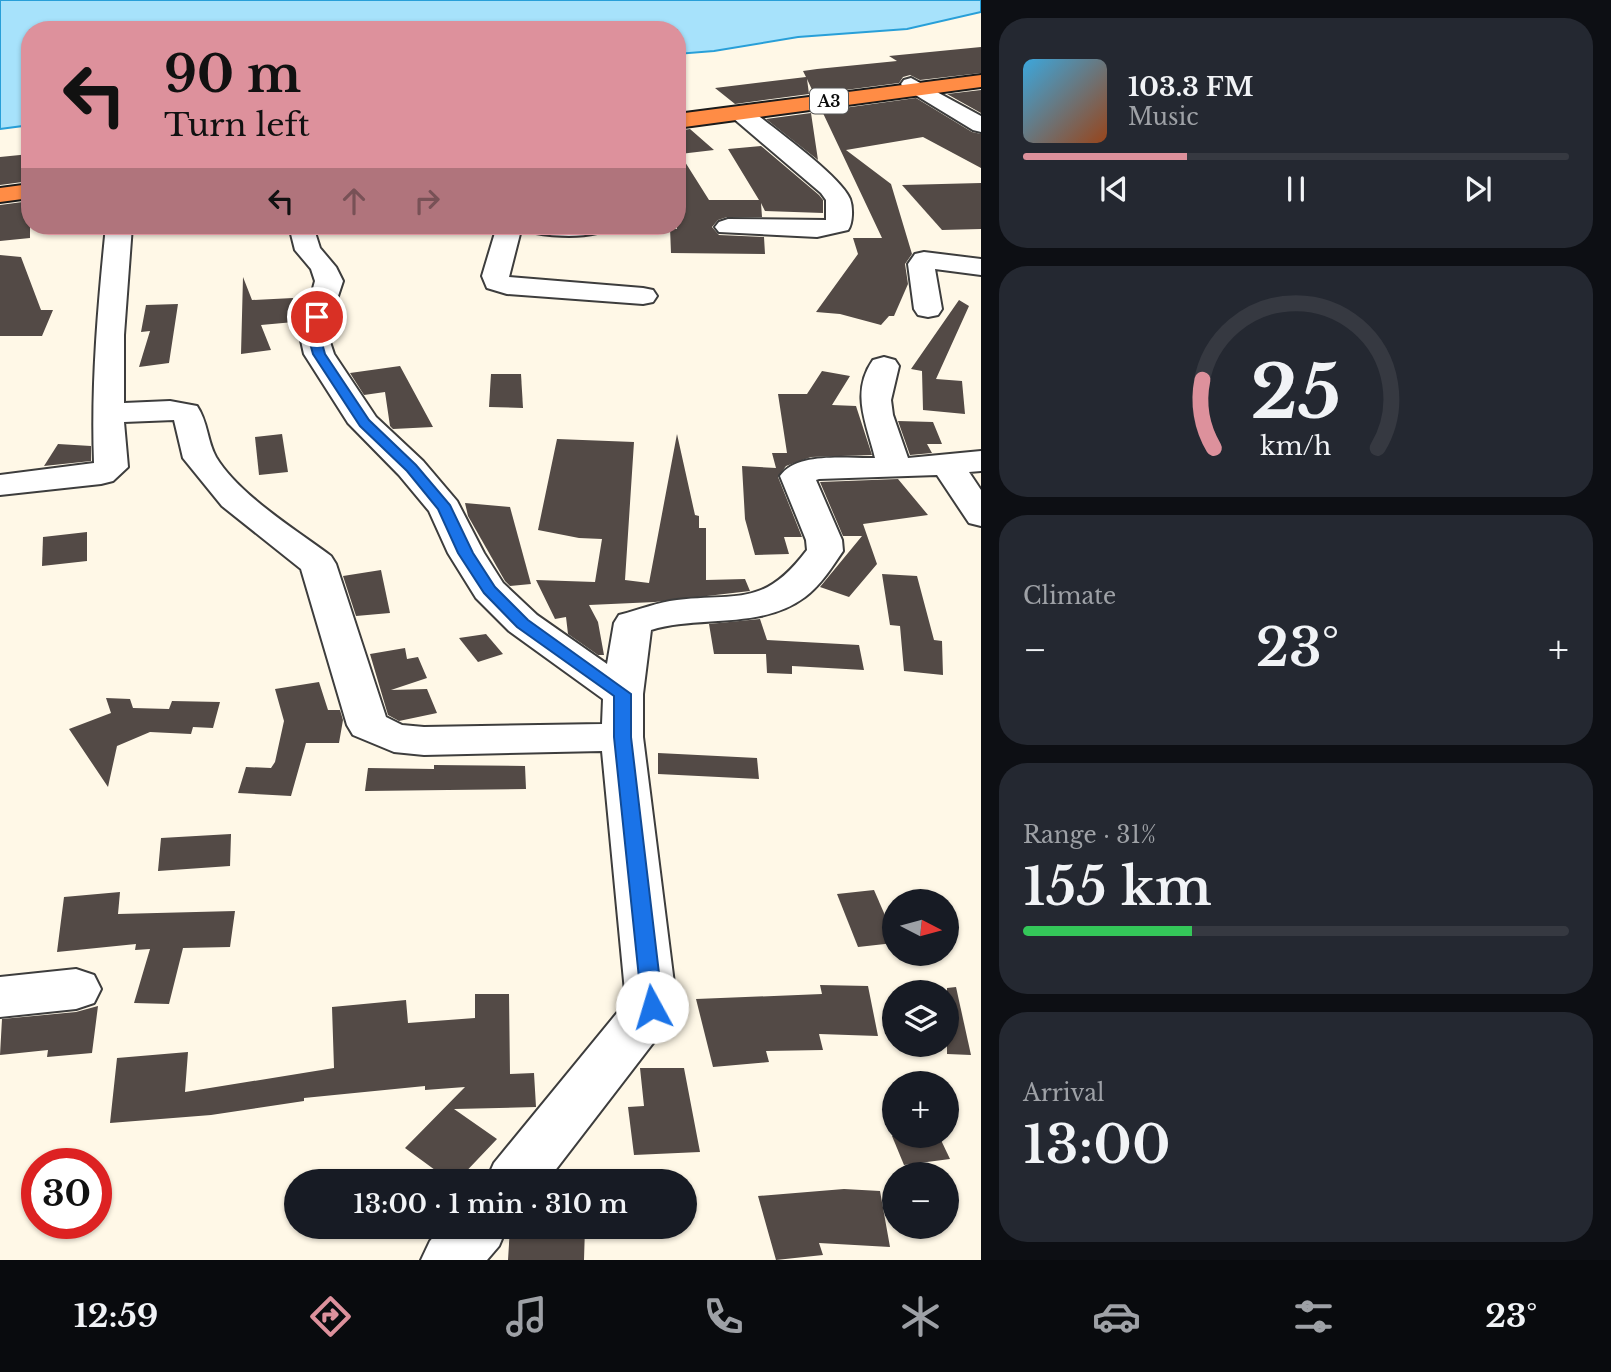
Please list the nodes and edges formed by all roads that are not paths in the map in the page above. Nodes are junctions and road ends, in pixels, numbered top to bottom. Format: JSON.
{"nodes":[{"id":1,"x":981,"y":75,"type":"edge"},
{"id":2,"x":981,"y":81,"type":"edge"},
{"id":3,"x":916,"y":87,"type":"junction"},
{"id":4,"x":686,"y":113,"type":"edge"},
{"id":5,"x":741,"y":113,"type":"junction"},
{"id":6,"x":686,"y":120,"type":"edge"},
{"id":7,"x":981,"y":125,"type":"edge"},
{"id":8,"x":21,"y":185,"type":"edge"},
{"id":9,"x":0,"y":188,"type":"edge"},
{"id":10,"x":21,"y":192,"type":"edge"},
{"id":11,"x":0,"y":195,"type":"edge"},
{"id":12,"x":728,"y":228,"type":"dead end"},
{"id":13,"x":118,"y":235,"type":"edge"},
{"id":14,"x":304,"y":235,"type":"edge"},
{"id":15,"x":506,"y":235,"type":"edge"},
{"id":16,"x":981,"y":267,"type":"edge"},
{"id":17,"x":643,"y":296,"type":"dead end"},
{"id":18,"x":928,"y":309,"type":"dead end"},
{"id":19,"x":884,"y":366,"type":"dead end"},
{"id":20,"x":108,"y":413,"type":"junction"},
{"id":21,"x":981,"y":461,"type":"edge"},
{"id":22,"x":947,"y":464,"type":"junction"},
{"id":23,"x":894,"y":468,"type":"junction"},
{"id":24,"x":0,"y":485,"type":"edge"},
{"id":25,"x":981,"y":516,"type":"edge"},
{"id":26,"x":622,"y":715,"type":"junction"},
{"id":27,"x":76,"y":989,"type":"dead end"},
{"id":28,"x":0,"y":997,"type":"edge"},
{"id":29,"x":524,"y":1169,"type":"edge"},
{"id":30,"x":468,"y":1239,"type":"edge"},
{"id":31,"x":451,"y":1260,"type":"edge"}],
"edges":[{"from":1,"to":3,"type":"highway","number":"A3"},
{"from":2,"to":3,"type":"highway","number":"A3"},
{"from":3,"to":4,"type":"highway","number":"A3"},
{"from":3,"to":5,"type":"highway","number":"A3"},
{"from":3,"to":7,"type":"street"},
{"from":5,"to":6,"type":"highway","number":"A3"},
{"from":5,"to":12,"type":"street"},
{"from":8,"to":9,"type":"highway"},
{"from":10,"to":11,"type":"highway"},
{"from":13,"to":20,"type":"street"},
{"from":14,"to":26,"type":"street"},
{"from":15,"to":17,"type":"street"},
{"from":16,"to":18,"type":"street"},
{"from":19,"to":23,"type":"street"},
{"from":20,"to":24,"type":"street"},
{"from":20,"to":26,"type":"street"},
{"from":21,"to":22,"type":"street"},
{"from":22,"to":23,"type":"street"},
{"from":22,"to":25,"type":"street"},
{"from":23,"to":26,"type":"street"},
{"from":26,"to":29,"type":"street"},
{"from":27,"to":28,"type":"street"},
{"from":30,"to":31,"type":"street"}]}
